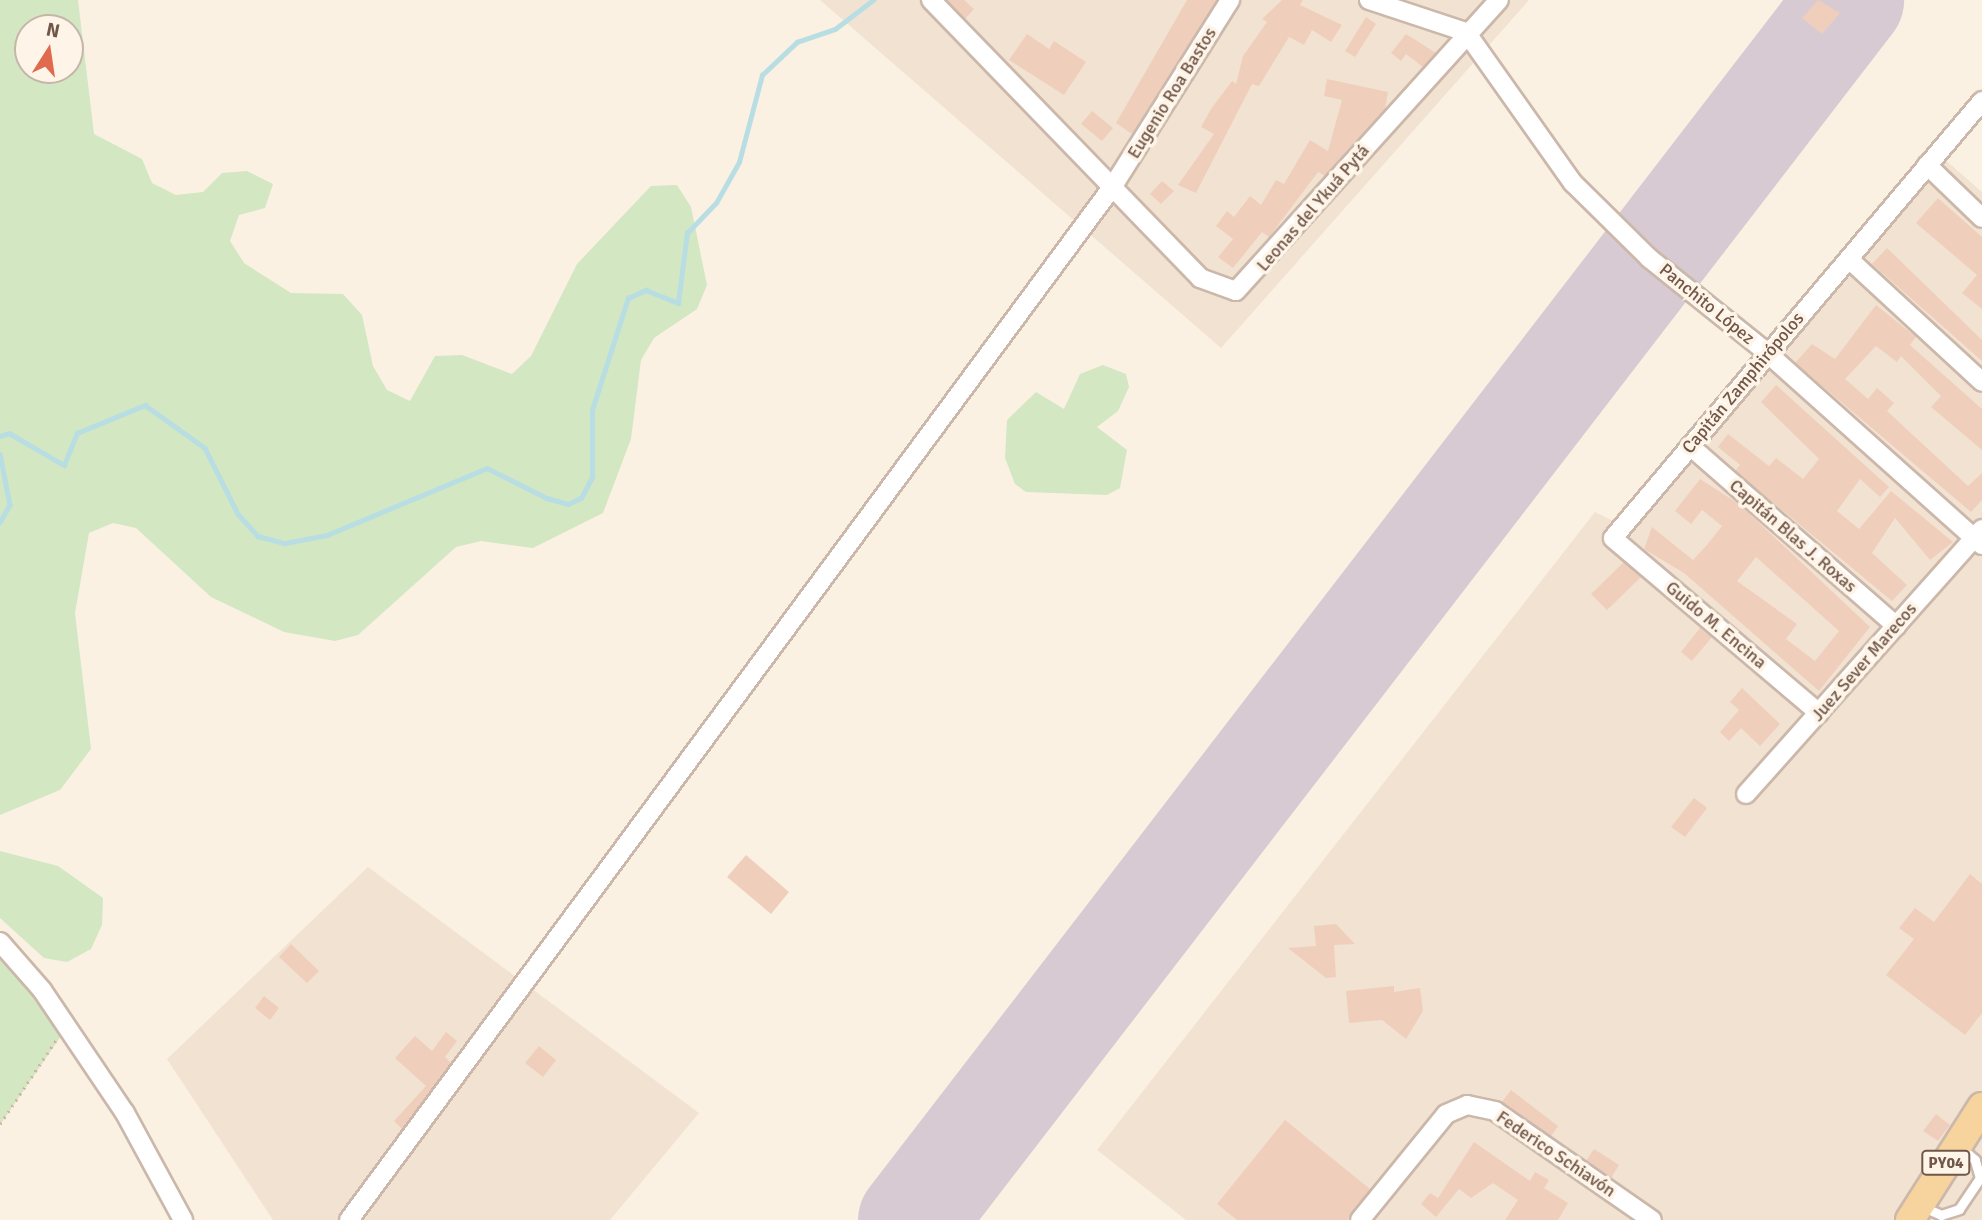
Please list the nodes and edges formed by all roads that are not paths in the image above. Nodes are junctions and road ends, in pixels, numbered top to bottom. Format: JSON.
{"nodes":[{"id":1,"x":930,"y":0,"type":"edge"},
{"id":2,"x":1230,"y":0,"type":"edge"},
{"id":3,"x":1369,"y":0,"type":"edge"},
{"id":4,"x":1499,"y":0,"type":"edge"},
{"id":5,"x":1466,"y":32,"type":"junction"},
{"id":6,"x":1982,"y":101,"type":"edge"},
{"id":7,"x":1927,"y":165,"type":"junction"},
{"id":8,"x":1113,"y":186,"type":"junction"},
{"id":9,"x":1982,"y":218,"type":"edge"},
{"id":10,"x":1852,"y":261,"type":"junction"},
{"id":11,"x":1765,"y":351,"type":"junction"},
{"id":12,"x":1982,"y":382,"type":"edge"},
{"id":13,"x":1690,"y":446,"type":"junction"},
{"id":14,"x":1613,"y":538,"type":"joint"},
{"id":15,"x":1979,"y":538,"type":"edge"},
{"id":16,"x":1896,"y":626,"type":"junction"},
{"id":17,"x":1819,"y":713,"type":"junction"},
{"id":18,"x":1746,"y":794,"type":"dead end"},
{"id":19,"x":0,"y":942,"type":"edge"},
{"id":20,"x":1982,"y":1107,"type":"edge"},
{"id":21,"x":1929,"y":1215,"type":"edge"},
{"id":22,"x":183,"y":1220,"type":"edge"},
{"id":23,"x":348,"y":1220,"type":"edge"},
{"id":24,"x":1360,"y":1220,"type":"edge"},
{"id":25,"x":1652,"y":1220,"type":"edge"}],
"edges":[{"from":1,"to":8,"type":"street"},
{"from":2,"to":8,"type":"street","name":"Eugenio Roa Bastos"},
{"from":3,"to":5,"type":"street"},
{"from":4,"to":5,"type":"street","name":"Leonas del Ykuá Pytá"},
{"from":5,"to":8,"type":"street","name":"Leonas del Ykuá Pytá"},
{"from":5,"to":11,"type":"street","name":"Panchito López"},
{"from":6,"to":7,"type":"street","name":"Capitán Zamphirópolos"},
{"from":7,"to":9,"type":"street"},
{"from":7,"to":10,"type":"street","name":"Capitán Zamphirópolos"},
{"from":8,"to":23,"type":"street","name":"Eugenio Roa Bastos"},
{"from":10,"to":11,"type":"street","name":"Capitán Zamphirópolos"},
{"from":10,"to":12,"type":"street"},
{"from":11,"to":13,"type":"street","name":"Capitán Zamphirópolos"},
{"from":11,"to":15,"type":"street","name":"Panchito López"},
{"from":13,"to":14,"type":"street","name":"Capitán Zamphirópolos"},
{"from":13,"to":16,"type":"street","name":"Capitán Blas J. Roxas"},
{"from":14,"to":17,"type":"street","name":"Guido M. Encina"},
{"from":15,"to":16,"type":"street","name":"Juez Sever Marecos"},
{"from":16,"to":17,"type":"street","name":"Juez Sever Marecos"},
{"from":17,"to":18,"type":"street","name":"Juez Sever Marecos"},
{"from":19,"to":22,"type":"street"},
{"from":20,"to":21,"type":"main road","number":"PY04"},
{"from":24,"to":25,"type":"street","name":"Federico Schiavón"}]}
